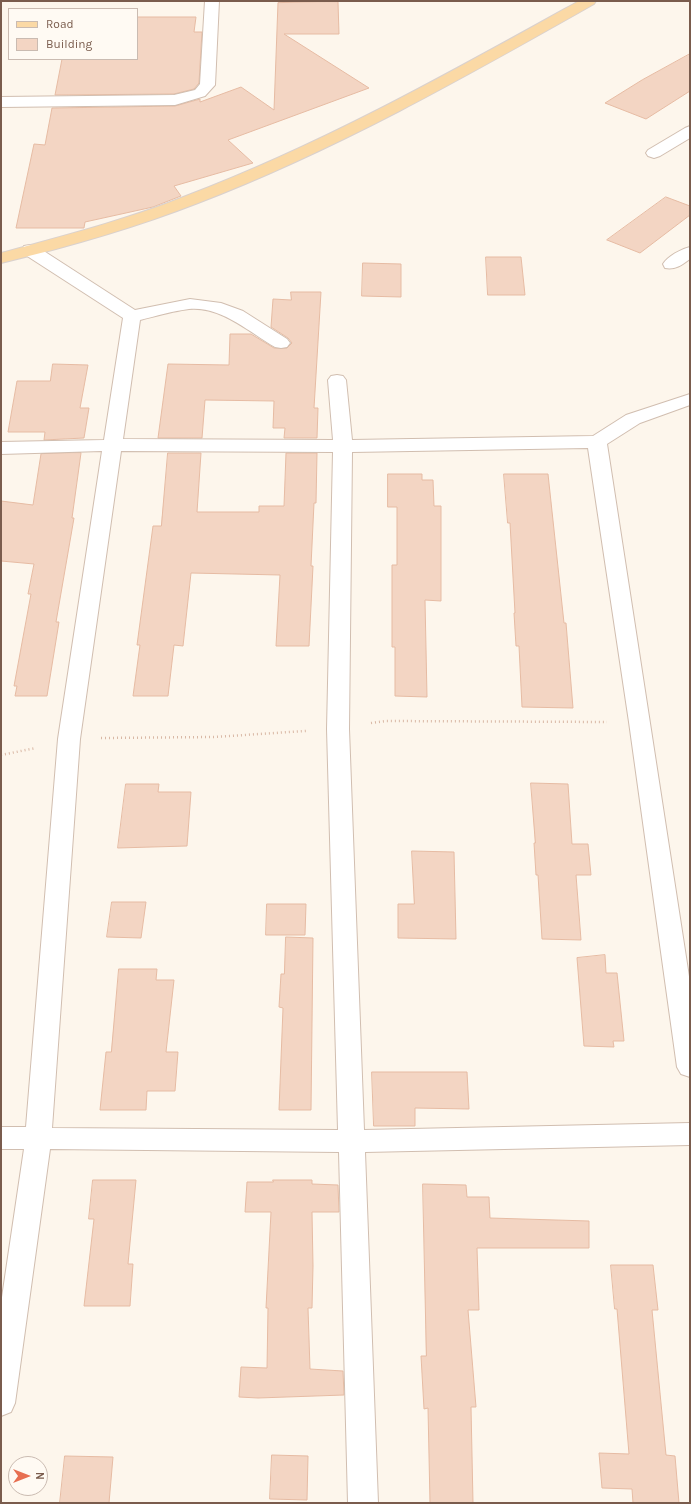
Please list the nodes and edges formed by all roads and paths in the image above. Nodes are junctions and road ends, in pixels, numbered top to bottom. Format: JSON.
{"nodes":[{"id":1,"x":212,"y":1,"type":"edge"},
{"id":2,"x":589,"y":1,"type":"edge"},
{"id":3,"x":1,"y":102,"type":"edge"},
{"id":4,"x":690,"y":131,"type":"edge"},
{"id":5,"x":654,"y":153,"type":"dead end"},
{"id":6,"x":30,"y":250,"type":"junction"},
{"id":7,"x":690,"y":252,"type":"edge"},
{"id":8,"x":1,"y":258,"type":"edge"},
{"id":9,"x":671,"y":264,"type":"dead end"},
{"id":10,"x":132,"y":316,"type":"junction"},
{"id":11,"x":281,"y":343,"type":"dead end"},
{"id":12,"x":337,"y":380,"type":"dead end"},
{"id":13,"x":690,"y":399,"type":"edge"},
{"id":14,"x":597,"y":442,"type":"junction"},
{"id":15,"x":112,"y":445,"type":"junction"},
{"id":16,"x":343,"y":446,"type":"junction"},
{"id":17,"x":1,"y":448,"type":"edge"},
{"id":18,"x":690,"y":1067,"type":"edge"},
{"id":19,"x":690,"y":1134,"type":"edge"},
{"id":20,"x":1,"y":1138,"type":"edge"},
{"id":21,"x":38,"y":1140,"type":"junction"},
{"id":22,"x":352,"y":1141,"type":"junction"},
{"id":23,"x":1,"y":1403,"type":"edge"},
{"id":24,"x":363,"y":1503,"type":"edge"}],
"edges":[{"from":1,"to":3,"type":"street"},
{"from":2,"to":6,"type":"main road"},
{"from":4,"to":5,"type":"street"},
{"from":6,"to":8,"type":"main road"},
{"from":6,"to":10,"type":"street"},
{"from":7,"to":9,"type":"street"},
{"from":10,"to":11,"type":"street"},
{"from":10,"to":15,"type":"street"},
{"from":12,"to":16,"type":"street"},
{"from":13,"to":14,"type":"street"},
{"from":14,"to":16,"type":"street"},
{"from":14,"to":18,"type":"street"},
{"from":15,"to":16,"type":"street"},
{"from":15,"to":17,"type":"street"},
{"from":15,"to":21,"type":"street"},
{"from":16,"to":22,"type":"street"},
{"from":19,"to":22,"type":"street"},
{"from":20,"to":21,"type":"street"},
{"from":21,"to":22,"type":"street"},
{"from":21,"to":23,"type":"street"},
{"from":22,"to":24,"type":"street"}]}
